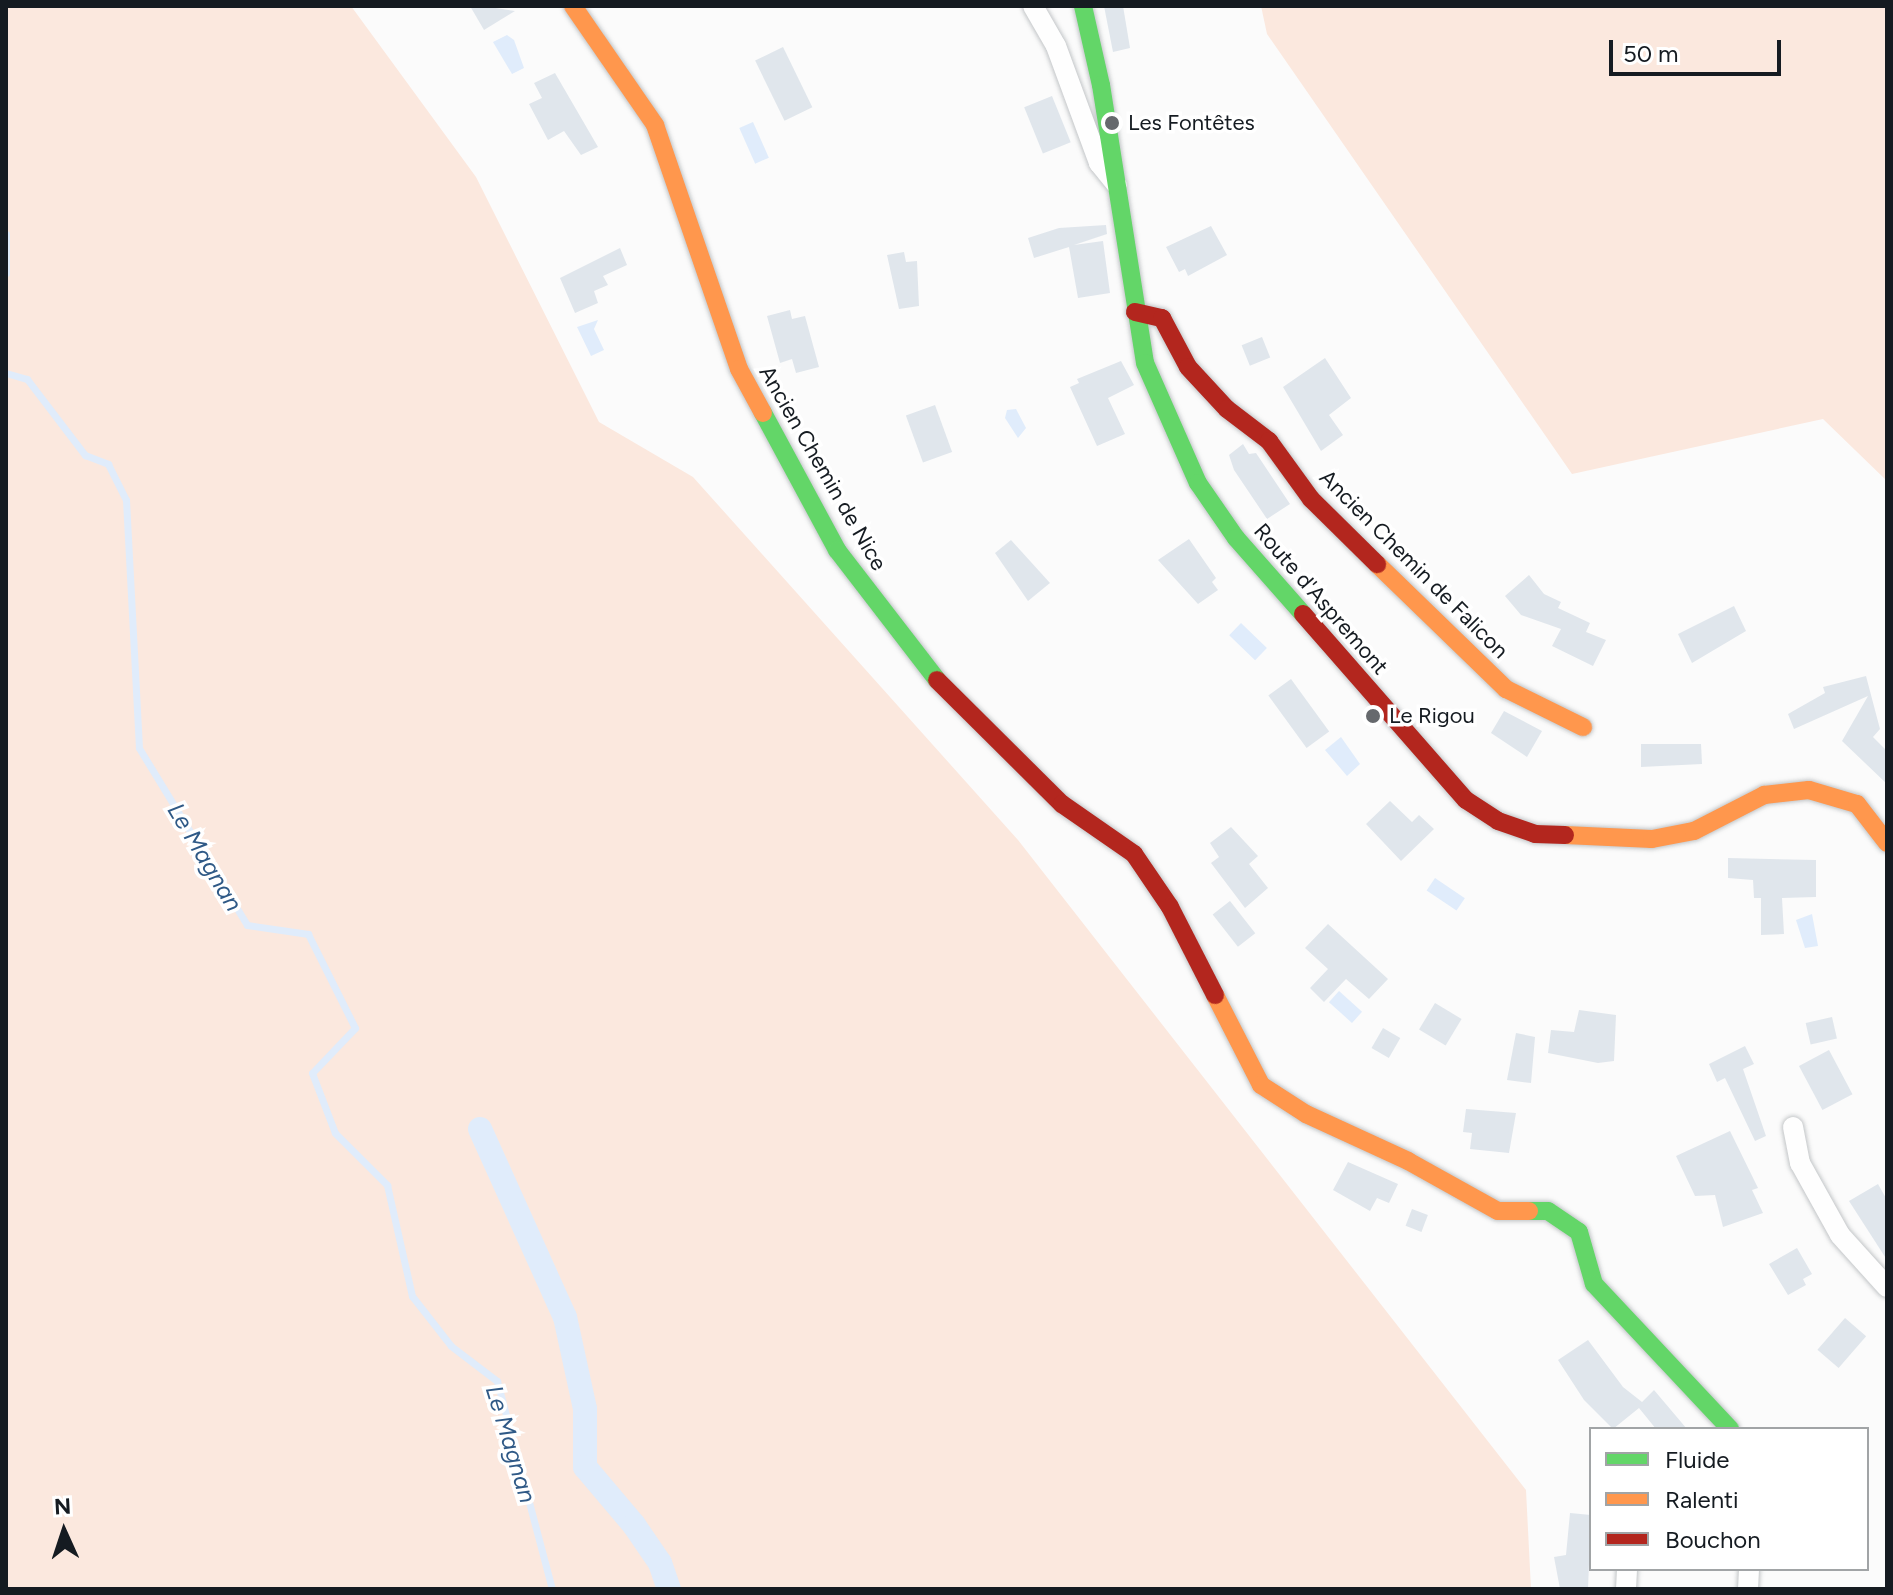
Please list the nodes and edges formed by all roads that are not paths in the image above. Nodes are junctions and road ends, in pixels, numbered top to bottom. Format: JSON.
{"nodes":[{"id":1,"x":573,"y":6,"type":"edge"},
{"id":2,"x":1033,"y":6,"type":"edge"},
{"id":3,"x":1083,"y":6,"type":"edge"},
{"id":4,"x":1117,"y":185,"type":"junction"},
{"id":5,"x":1135,"y":312,"type":"junction"},
{"id":6,"x":1583,"y":727,"type":"dead end"},
{"id":7,"x":1887,"y":843,"type":"edge"},
{"id":8,"x":1793,"y":1127,"type":"dead end"},
{"id":9,"x":1887,"y":1287,"type":"edge"},
{"id":10,"x":1728,"y":1427,"type":"edge"}],
"edges":[{"from":1,"to":10,"type":"street","name":"Ancien Chemin de Nice"},
{"from":2,"to":4,"type":"street"},
{"from":3,"to":4,"type":"street","name":"Route d'Aspremont"},
{"from":4,"to":5,"type":"street","name":"Route d'Aspremont"},
{"from":5,"to":6,"type":"street","name":"Ancien Chemin de Falicon"},
{"from":5,"to":7,"type":"street","name":"Route d'Aspremont"},
{"from":8,"to":9,"type":"street"}]}
